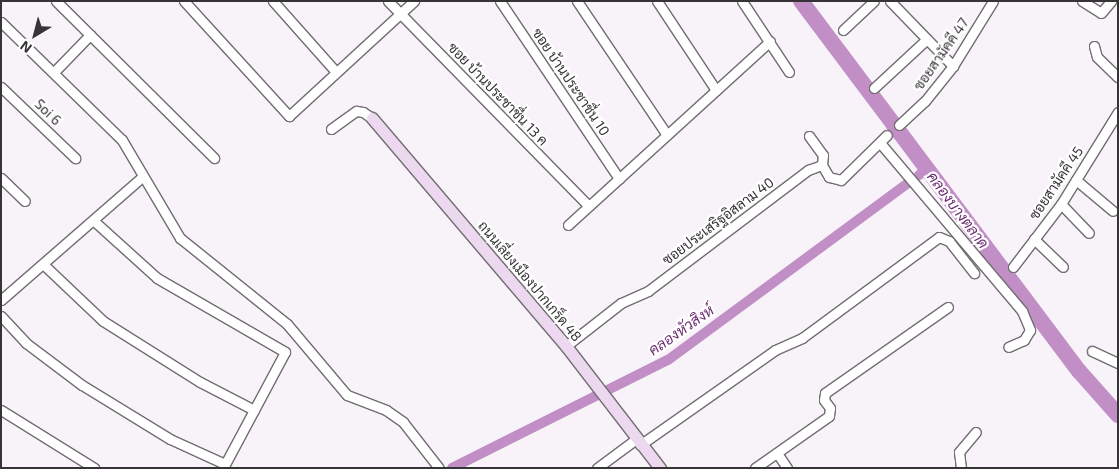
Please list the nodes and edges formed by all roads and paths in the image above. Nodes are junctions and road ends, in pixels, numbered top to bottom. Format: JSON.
{"nodes":[{"id":1,"x":56,"y":1,"type":"edge"},
{"id":2,"x":184,"y":1,"type":"edge"},
{"id":3,"x":272,"y":1,"type":"edge"},
{"id":4,"x":388,"y":1,"type":"edge"},
{"id":5,"x":414,"y":1,"type":"edge"},
{"id":6,"x":500,"y":1,"type":"edge"},
{"id":7,"x":577,"y":1,"type":"edge"},
{"id":8,"x":657,"y":1,"type":"edge"},
{"id":9,"x":742,"y":1,"type":"edge"},
{"id":10,"x":874,"y":1,"type":"edge"},
{"id":11,"x":890,"y":1,"type":"edge"},
{"id":12,"x":981,"y":1,"type":"edge"},
{"id":13,"x":1082,"y":1,"type":"edge"},
{"id":14,"x":1111,"y":1,"type":"edge"},
{"id":15,"x":991,"y":5,"type":"edge"},
{"id":16,"x":400,"y":14,"type":"junction"},
{"id":17,"x":1,"y":22,"type":"edge"},
{"id":18,"x":843,"y":30,"type":"dead end"},
{"id":19,"x":90,"y":35,"type":"junction"},
{"id":20,"x":927,"y":40,"type":"junction"},
{"id":21,"x":770,"y":41,"type":"junction"},
{"id":22,"x":1094,"y":46,"type":"dead end"},
{"id":23,"x":953,"y":66,"type":"junction"},
{"id":24,"x":54,"y":72,"type":"junction"},
{"id":25,"x":336,"y":72,"type":"junction"},
{"id":26,"x":789,"y":72,"type":"dead end"},
{"id":27,"x":1118,"y":77,"type":"edge"},
{"id":28,"x":1,"y":87,"type":"edge"},
{"id":29,"x":874,"y":88,"type":"dead end"},
{"id":30,"x":716,"y":90,"type":"junction"},
{"id":31,"x":1118,"y":112,"type":"edge"},
{"id":32,"x":372,"y":118,"type":"joint"},
{"id":33,"x":899,"y":125,"type":"dead end"},
{"id":34,"x":331,"y":129,"type":"dead end"},
{"id":35,"x":667,"y":135,"type":"junction"},
{"id":36,"x":887,"y":135,"type":"dead end"},
{"id":37,"x":808,"y":136,"type":"dead end"},
{"id":38,"x":880,"y":144,"type":"junction"},
{"id":39,"x":75,"y":158,"type":"dead end"},
{"id":40,"x":214,"y":158,"type":"dead end"},
{"id":41,"x":822,"y":165,"type":"junction"},
{"id":42,"x":142,"y":177,"type":"junction"},
{"id":43,"x":1,"y":178,"type":"edge"},
{"id":44,"x":619,"y":178,"type":"junction"},
{"id":45,"x":1076,"y":180,"type":"junction"},
{"id":46,"x":25,"y":201,"type":"dead end"},
{"id":47,"x":1061,"y":204,"type":"junction"},
{"id":48,"x":588,"y":205,"type":"junction"},
{"id":49,"x":1113,"y":211,"type":"dead end"},
{"id":50,"x":94,"y":221,"type":"junction"},
{"id":51,"x":568,"y":225,"type":"dead end"},
{"id":52,"x":1089,"y":233,"type":"dead end"},
{"id":53,"x":1034,"y":239,"type":"junction"},
{"id":54,"x":44,"y":265,"type":"junction"},
{"id":55,"x":1063,"y":266,"type":"dead end"},
{"id":56,"x":1013,"y":267,"type":"dead end"},
{"id":57,"x":974,"y":273,"type":"dead end"},
{"id":58,"x":1,"y":300,"type":"edge"},
{"id":59,"x":948,"y":307,"type":"dead end"},
{"id":60,"x":1,"y":316,"type":"edge"},
{"id":61,"x":566,"y":346,"type":"junction"},
{"id":62,"x":1008,"y":348,"type":"dead end"},
{"id":63,"x":1092,"y":351,"type":"dead end"},
{"id":64,"x":1118,"y":363,"type":"edge"},
{"id":65,"x":1,"y":410,"type":"edge"},
{"id":66,"x":254,"y":410,"type":"junction"},
{"id":67,"x":976,"y":432,"type":"dead end"},
{"id":68,"x":638,"y":442,"type":"junction"},
{"id":69,"x":777,"y":453,"type":"junction"},
{"id":70,"x":224,"y":466,"type":"edge"},
{"id":71,"x":94,"y":468,"type":"edge"},
{"id":72,"x":439,"y":468,"type":"edge"},
{"id":73,"x":597,"y":468,"type":"edge"},
{"id":74,"x":660,"y":468,"type":"edge"},
{"id":75,"x":755,"y":468,"type":"edge"},
{"id":76,"x":787,"y":468,"type":"edge"},
{"id":77,"x":961,"y":468,"type":"edge"}],
"edges":[{"from":1,"to":19,"type":"street"},
{"from":2,"to":25,"type":"street"},
{"from":3,"to":25,"type":"street"},
{"from":4,"to":16,"type":"street","name":"ซอย บ้านประชาชื่น 13 ค"},
{"from":5,"to":16,"type":"street"},
{"from":6,"to":44,"type":"street","name":"ซอย บ้านประชาชื่น 10"},
{"from":7,"to":35,"type":"street"},
{"from":8,"to":30,"type":"street"},
{"from":9,"to":21,"type":"street"},
{"from":10,"to":18,"type":"street"},
{"from":11,"to":20,"type":"street"},
{"from":12,"to":15,"type":"street"},
{"from":13,"to":14,"type":"street"},
{"from":15,"to":23,"type":"street","name":"ซอยสามัคคี 47"},
{"from":16,"to":25,"type":"street"},
{"from":16,"to":48,"type":"street","name":"ซอย บ้านประชาชื่น 13 ค"},
{"from":17,"to":24,"type":"street"},
{"from":19,"to":24,"type":"street"},
{"from":19,"to":40,"type":"street"},
{"from":20,"to":23,"type":"street"},
{"from":20,"to":29,"type":"street"},
{"from":21,"to":26,"type":"street"},
{"from":21,"to":30,"type":"street"},
{"from":22,"to":27,"type":"street"},
{"from":23,"to":33,"type":"street","name":"ซอยสามัคคี 47"},
{"from":24,"to":42,"type":"street"},
{"from":28,"to":39,"type":"street","name":"Soi 6"},
{"from":30,"to":35,"type":"street"},
{"from":31,"to":45,"type":"street","name":"ซอยสามัคคี 45"},
{"from":32,"to":34,"type":"street"},
{"from":32,"to":61,"type":"street","name":"ถนนเลี่ยงเมืองปากเกร็ด 48"},
{"from":35,"to":44,"type":"street"},
{"from":36,"to":38,"type":"street"},
{"from":37,"to":41,"type":"street"},
{"from":38,"to":41,"type":"street"},
{"from":38,"to":62,"type":"street"},
{"from":41,"to":61,"type":"street","name":"ซอยประเสริฐอิสลาม 40"},
{"from":42,"to":50,"type":"street"},
{"from":42,"to":72,"type":"street"},
{"from":43,"to":46,"type":"street"},
{"from":44,"to":48,"type":"street"},
{"from":45,"to":47,"type":"street","name":"ซอยสามัคคี 45"},
{"from":45,"to":49,"type":"street"},
{"from":47,"to":52,"type":"street"},
{"from":47,"to":53,"type":"street","name":"ซอยสามัคคี 45"},
{"from":48,"to":51,"type":"street"},
{"from":50,"to":54,"type":"street"},
{"from":50,"to":66,"type":"street"},
{"from":53,"to":55,"type":"street"},
{"from":53,"to":56,"type":"street","name":"ซอยสามัคคี 45"},
{"from":54,"to":58,"type":"street"},
{"from":54,"to":66,"type":"street"},
{"from":57,"to":68,"type":"street"},
{"from":59,"to":69,"type":"street"},
{"from":60,"to":70,"type":"street"},
{"from":61,"to":68,"type":"street","name":"ถนนเลี่ยงเมืองปากเกร็ด 48"},
{"from":63,"to":64,"type":"street"},
{"from":65,"to":71,"type":"street"},
{"from":66,"to":70,"type":"street"},
{"from":67,"to":77,"type":"street"},
{"from":68,"to":73,"type":"street"},
{"from":68,"to":74,"type":"street","name":"ถนนเลี่ยงเมืองปากเกร็ด 48"},
{"from":69,"to":75,"type":"street"},
{"from":69,"to":76,"type":"street"}]}
